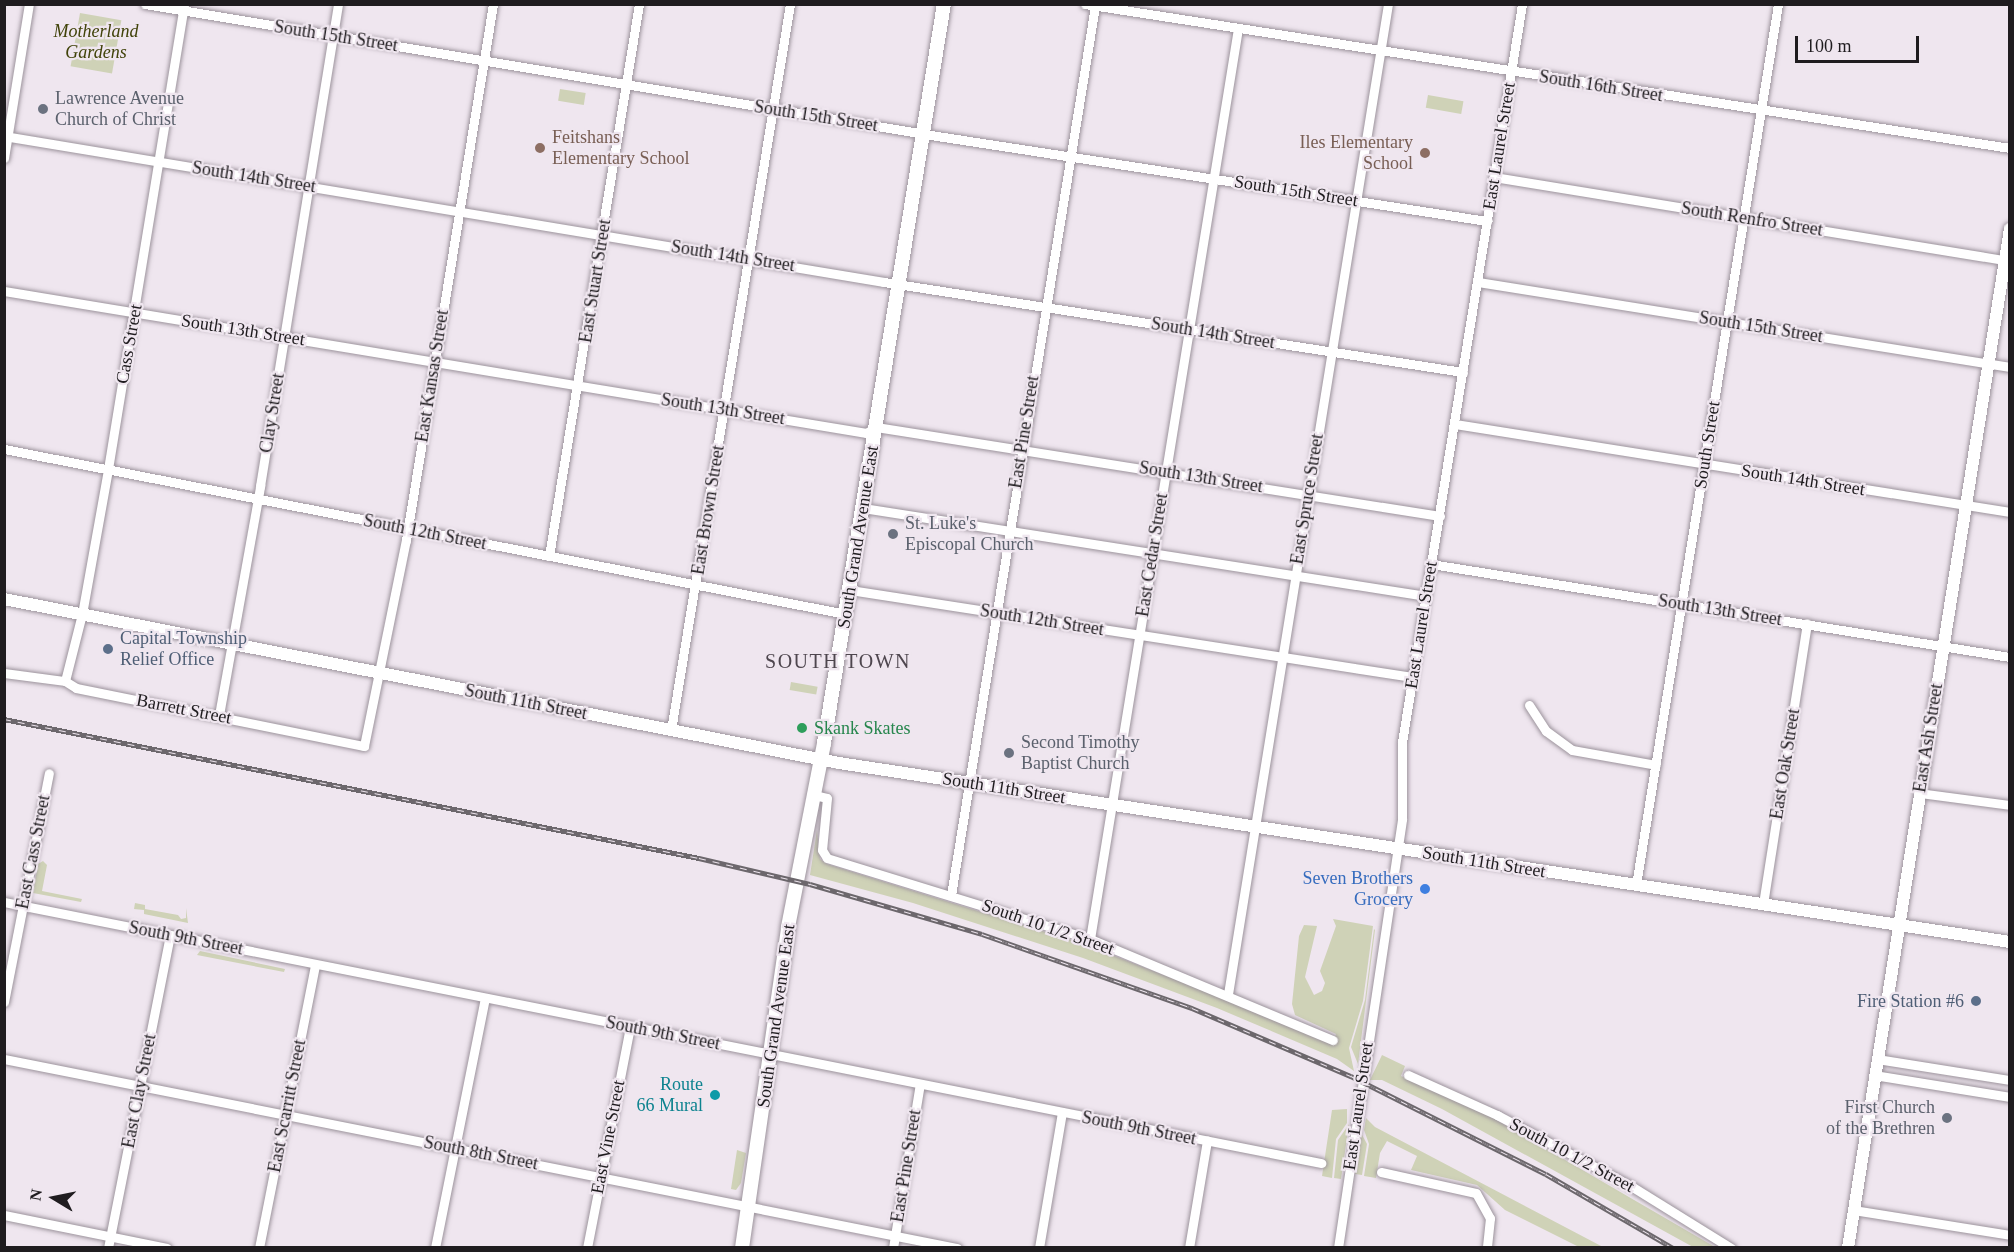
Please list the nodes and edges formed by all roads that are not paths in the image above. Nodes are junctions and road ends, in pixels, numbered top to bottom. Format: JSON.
{"nodes":[{"id":1,"x":29,"y":4,"type":"edge"},
{"id":2,"x":145,"y":4,"type":"edge"},
{"id":3,"x":338,"y":4,"type":"edge"},
{"id":4,"x":493,"y":4,"type":"edge"},
{"id":5,"x":639,"y":4,"type":"edge"},
{"id":6,"x":790,"y":4,"type":"edge"},
{"id":7,"x":944,"y":4,"type":"edge"},
{"id":8,"x":1388,"y":4,"type":"edge"},
{"id":9,"x":1522,"y":4,"type":"edge"},
{"id":10,"x":1778,"y":4,"type":"edge"},
{"id":11,"x":1090,"y":5,"type":"edge"},
{"id":12,"x":183,"y":8,"type":"edge"},
{"id":13,"x":1238,"y":28,"type":"junction"},
{"id":14,"x":333,"y":36,"type":"junction"},
{"id":15,"x":1381,"y":51,"type":"junction"},
{"id":16,"x":484,"y":61,"type":"junction"},
{"id":17,"x":1511,"y":71,"type":"junction"},
{"id":18,"x":626,"y":84,"type":"junction"},
{"id":19,"x":1761,"y":108,"type":"junction"},
{"id":20,"x":774,"y":109,"type":"junction"},
{"id":21,"x":924,"y":133,"type":"junction"},
{"id":22,"x":6,"y":136,"type":"edge"},
{"id":23,"x":2010,"y":148,"type":"edge"},
{"id":24,"x":1070,"y":156,"type":"junction"},
{"id":25,"x":4,"y":158,"type":"edge"},
{"id":26,"x":158,"y":162,"type":"junction"},
{"id":27,"x":1494,"y":177,"type":"junction"},
{"id":28,"x":1213,"y":179,"type":"junction"},
{"id":29,"x":309,"y":187,"type":"junction"},
{"id":30,"x":1357,"y":201,"type":"junction"},
{"id":31,"x":459,"y":211,"type":"junction"},
{"id":32,"x":1746,"y":218,"type":"junction"},
{"id":33,"x":1487,"y":221,"type":"junction"},
{"id":34,"x":2010,"y":229,"type":"edge"},
{"id":35,"x":602,"y":235,"type":"junction"},
{"id":36,"x":749,"y":259,"type":"junction"},
{"id":37,"x":2007,"y":260,"type":"edge"},
{"id":38,"x":1478,"y":282,"type":"junction"},
{"id":39,"x":899,"y":284,"type":"junction"},
{"id":40,"x":4,"y":291,"type":"edge"},
{"id":41,"x":1045,"y":306,"type":"junction"},
{"id":42,"x":134,"y":312,"type":"junction"},
{"id":43,"x":1727,"y":322,"type":"junction"},
{"id":44,"x":1188,"y":329,"type":"junction"},
{"id":45,"x":284,"y":337,"type":"junction"},
{"id":46,"x":1331,"y":351,"type":"junction"},
{"id":47,"x":435,"y":362,"type":"junction"},
{"id":48,"x":1988,"y":364,"type":"junction"},
{"id":49,"x":2010,"y":368,"type":"edge"},
{"id":50,"x":1463,"y":372,"type":"junction"},
{"id":51,"x":578,"y":386,"type":"junction"},
{"id":52,"x":724,"y":410,"type":"junction"},
{"id":53,"x":1455,"y":424,"type":"junction"},
{"id":54,"x":876,"y":427,"type":"junction"},
{"id":55,"x":4,"y":449,"type":"edge"},
{"id":56,"x":1022,"y":450,"type":"junction"},
{"id":57,"x":1704,"y":464,"type":"junction"},
{"id":58,"x":108,"y":469,"type":"junction"},
{"id":59,"x":1165,"y":472,"type":"junction"},
{"id":60,"x":1307,"y":494,"type":"junction"},
{"id":61,"x":258,"y":499,"type":"junction"},
{"id":62,"x":1965,"y":505,"type":"junction"},
{"id":63,"x":863,"y":508,"type":"junction"},
{"id":64,"x":2010,"y":512,"type":"edge"},
{"id":65,"x":1440,"y":516,"type":"junction"},
{"id":66,"x":407,"y":528,"type":"junction"},
{"id":67,"x":1008,"y":531,"type":"junction"},
{"id":68,"x":1152,"y":553,"type":"junction"},
{"id":69,"x":549,"y":556,"type":"junction"},
{"id":70,"x":1431,"y":564,"type":"junction"},
{"id":71,"x":1294,"y":575,"type":"junction"},
{"id":72,"x":696,"y":585,"type":"junction"},
{"id":73,"x":850,"y":590,"type":"junction"},
{"id":74,"x":1426,"y":596,"type":"junction"},
{"id":75,"x":4,"y":599,"type":"edge"},
{"id":76,"x":1681,"y":603,"type":"junction"},
{"id":77,"x":995,"y":613,"type":"junction"},
{"id":78,"x":82,"y":614,"type":"junction"},
{"id":79,"x":846,"y":614,"type":"junction"},
{"id":80,"x":1807,"y":623,"type":"junction"},
{"id":81,"x":1139,"y":634,"type":"junction"},
{"id":82,"x":231,"y":644,"type":"junction"},
{"id":83,"x":1943,"y":645,"type":"junction"},
{"id":84,"x":1283,"y":657,"type":"junction"},
{"id":85,"x":2010,"y":657,"type":"edge"},
{"id":86,"x":4,"y":673,"type":"edge"},
{"id":87,"x":380,"y":673,"type":"junction"},
{"id":88,"x":1412,"y":677,"type":"junction"},
{"id":89,"x":65,"y":681,"type":"junction"},
{"id":90,"x":1529,"y":705,"type":"dead end"},
{"id":91,"x":219,"y":715,"type":"junction"},
{"id":92,"x":671,"y":730,"type":"junction"},
{"id":93,"x":364,"y":746,"type":"joint"},
{"id":94,"x":821,"y":760,"type":"junction"},
{"id":95,"x":1656,"y":765,"type":"junction"},
{"id":96,"x":49,"y":773,"type":"dead end"},
{"id":97,"x":969,"y":783,"type":"junction"},
{"id":98,"x":1919,"y":793,"type":"junction"},
{"id":99,"x":814,"y":795,"type":"junction"},
{"id":100,"x":1112,"y":805,"type":"junction"},
{"id":101,"x":2010,"y":805,"type":"edge"},
{"id":102,"x":1254,"y":826,"type":"junction"},
{"id":103,"x":1398,"y":848,"type":"junction"},
{"id":104,"x":1636,"y":885,"type":"junction"},
{"id":105,"x":951,"y":895,"type":"junction"},
{"id":106,"x":4,"y":902,"type":"edge"},
{"id":107,"x":1763,"y":904,"type":"junction"},
{"id":108,"x":23,"y":906,"type":"junction"},
{"id":109,"x":1899,"y":924,"type":"junction"},
{"id":110,"x":170,"y":935,"type":"junction"},
{"id":111,"x":1090,"y":939,"type":"junction"},
{"id":112,"x":2010,"y":942,"type":"edge"},
{"id":113,"x":315,"y":964,"type":"junction"},
{"id":114,"x":1228,"y":994,"type":"junction"},
{"id":115,"x":485,"y":998,"type":"junction"},
{"id":116,"x":4,"y":1002,"type":"edge"},
{"id":117,"x":630,"y":1026,"type":"junction"},
{"id":118,"x":1333,"y":1040,"type":"dead end"},
{"id":119,"x":771,"y":1054,"type":"junction"},
{"id":120,"x":4,"y":1059,"type":"edge"},
{"id":121,"x":1877,"y":1059,"type":"junction"},
{"id":122,"x":1407,"y":1074,"type":"dead end"},
{"id":123,"x":1874,"y":1075,"type":"junction"},
{"id":124,"x":2010,"y":1080,"type":"edge"},
{"id":125,"x":920,"y":1084,"type":"junction"},
{"id":126,"x":140,"y":1086,"type":"junction"},
{"id":127,"x":2010,"y":1097,"type":"edge"},
{"id":128,"x":1062,"y":1112,"type":"junction"},
{"id":129,"x":285,"y":1115,"type":"junction"},
{"id":130,"x":1207,"y":1141,"type":"junction"},
{"id":131,"x":454,"y":1148,"type":"junction"},
{"id":132,"x":1321,"y":1163,"type":"dead end"},
{"id":133,"x":1381,"y":1172,"type":"dead end"},
{"id":134,"x":600,"y":1177,"type":"junction"},
{"id":135,"x":749,"y":1206,"type":"junction"},
{"id":136,"x":1853,"y":1210,"type":"junction"},
{"id":137,"x":4,"y":1215,"type":"edge"},
{"id":138,"x":895,"y":1235,"type":"junction"},
{"id":139,"x":2010,"y":1235,"type":"edge"},
{"id":140,"x":111,"y":1236,"type":"junction"},
{"id":141,"x":108,"y":1248,"type":"edge"},
{"id":142,"x":167,"y":1248,"type":"edge"},
{"id":143,"x":259,"y":1248,"type":"edge"},
{"id":144,"x":435,"y":1248,"type":"edge"},
{"id":145,"x":586,"y":1248,"type":"edge"},
{"id":146,"x":742,"y":1248,"type":"edge"},
{"id":147,"x":893,"y":1248,"type":"edge"},
{"id":148,"x":957,"y":1248,"type":"edge"},
{"id":149,"x":1039,"y":1248,"type":"edge"},
{"id":150,"x":1189,"y":1248,"type":"edge"},
{"id":151,"x":1338,"y":1248,"type":"edge"},
{"id":152,"x":1487,"y":1248,"type":"edge"},
{"id":153,"x":1731,"y":1248,"type":"edge"},
{"id":154,"x":1848,"y":1248,"type":"edge"}],
"edges":[{"from":1,"to":22,"type":"street"},
{"from":2,"to":12,"type":"street","name":"South 15th Street"},
{"from":3,"to":14,"type":"street","name":"Clay Street"},
{"from":4,"to":16,"type":"street","name":"East Kansas Street"},
{"from":5,"to":18,"type":"street","name":"East Stuart Street"},
{"from":6,"to":20,"type":"street","name":"East Brown Street"},
{"from":7,"to":21,"type":"main road","name":"South Grand Avenue East"},
{"from":8,"to":15,"type":"street","name":"East Spruce Street"},
{"from":9,"to":17,"type":"street","name":"East Laurel Street"},
{"from":10,"to":19,"type":"street","name":"South Street"},
{"from":11,"to":13,"type":"street","name":"South 16th Street"},
{"from":11,"to":24,"type":"street","name":"East Pine Street"},
{"from":12,"to":14,"type":"street","name":"South 15th Street"},
{"from":12,"to":26,"type":"street","name":"Cass Street"},
{"from":13,"to":15,"type":"street","name":"South 16th Street"},
{"from":13,"to":28,"type":"street","name":"East Cedar Street"},
{"from":14,"to":16,"type":"street","name":"South 15th Street"},
{"from":14,"to":29,"type":"street","name":"Clay Street"},
{"from":15,"to":17,"type":"street","name":"South 16th Street"},
{"from":15,"to":30,"type":"street","name":"East Spruce Street"},
{"from":16,"to":18,"type":"street","name":"South 15th Street"},
{"from":16,"to":31,"type":"street","name":"East Kansas Street"},
{"from":17,"to":19,"type":"street","name":"South 16th Street"},
{"from":17,"to":27,"type":"street","name":"East Laurel Street"},
{"from":18,"to":20,"type":"street","name":"South 15th Street"},
{"from":18,"to":35,"type":"street","name":"East Stuart Street"},
{"from":19,"to":23,"type":"street","name":"South 16th Street"},
{"from":19,"to":32,"type":"street","name":"South Street"},
{"from":20,"to":21,"type":"street","name":"South 15th Street"},
{"from":20,"to":36,"type":"street","name":"East Brown Street"},
{"from":21,"to":24,"type":"street","name":"South 15th Street"},
{"from":21,"to":39,"type":"main road","name":"South Grand Avenue East"},
{"from":22,"to":25,"type":"street"},
{"from":22,"to":26,"type":"street","name":"South 14th Street"},
{"from":24,"to":28,"type":"street","name":"South 15th Street"},
{"from":24,"to":41,"type":"street","name":"East Pine Street"},
{"from":26,"to":29,"type":"street","name":"South 14th Street"},
{"from":26,"to":42,"type":"street","name":"Cass Street"},
{"from":27,"to":32,"type":"street","name":"South Renfro Street"},
{"from":27,"to":33,"type":"street","name":"East Laurel Street"},
{"from":28,"to":30,"type":"street","name":"South 15th Street"},
{"from":28,"to":44,"type":"street","name":"East Cedar Street"},
{"from":29,"to":31,"type":"street","name":"South 14th Street"},
{"from":29,"to":45,"type":"street","name":"Clay Street"},
{"from":30,"to":33,"type":"street","name":"South 15th Street"},
{"from":30,"to":46,"type":"street","name":"East Spruce Street"},
{"from":31,"to":35,"type":"street","name":"South 14th Street"},
{"from":31,"to":47,"type":"street","name":"East Kansas Street"},
{"from":32,"to":37,"type":"street","name":"South Renfro Street"},
{"from":32,"to":43,"type":"street","name":"South Street"},
{"from":33,"to":38,"type":"street","name":"East Laurel Street"},
{"from":34,"to":37,"type":"street","name":"East Ash Street"},
{"from":35,"to":36,"type":"street","name":"South 14th Street"},
{"from":35,"to":51,"type":"street","name":"East Stuart Street"},
{"from":36,"to":39,"type":"street","name":"South 14th Street"},
{"from":36,"to":52,"type":"street","name":"East Brown Street"},
{"from":37,"to":48,"type":"street","name":"East Ash Street"},
{"from":38,"to":43,"type":"street","name":"South 15th Street"},
{"from":38,"to":50,"type":"street","name":"East Laurel Street"},
{"from":39,"to":41,"type":"street","name":"South 14th Street"},
{"from":39,"to":54,"type":"main road","name":"South Grand Avenue East"},
{"from":40,"to":42,"type":"street","name":"South 13th Street"},
{"from":41,"to":44,"type":"street","name":"South 14th Street"},
{"from":41,"to":56,"type":"street","name":"East Pine Street"},
{"from":42,"to":45,"type":"street","name":"South 13th Street"},
{"from":42,"to":58,"type":"street","name":"Cass Street"},
{"from":43,"to":48,"type":"street","name":"South 15th Street"},
{"from":43,"to":57,"type":"street","name":"South Street"},
{"from":44,"to":46,"type":"street","name":"South 14th Street"},
{"from":44,"to":59,"type":"street","name":"East Cedar Street"},
{"from":45,"to":47,"type":"street","name":"South 13th Street"},
{"from":45,"to":61,"type":"street","name":"Clay Street"},
{"from":46,"to":50,"type":"street","name":"South 14th Street"},
{"from":46,"to":60,"type":"street","name":"East Spruce Street"},
{"from":47,"to":51,"type":"street","name":"South 13th Street"},
{"from":47,"to":66,"type":"street","name":"East Kansas Street"},
{"from":48,"to":49,"type":"street","name":"South 15th Street"},
{"from":48,"to":62,"type":"street","name":"East Ash Street"},
{"from":50,"to":53,"type":"street","name":"East Laurel Street"},
{"from":51,"to":52,"type":"street","name":"South 13th Street"},
{"from":51,"to":69,"type":"street","name":"East Stuart Street"},
{"from":52,"to":54,"type":"street","name":"South 13th Street"},
{"from":52,"to":72,"type":"street","name":"East Brown Street"},
{"from":53,"to":57,"type":"street","name":"South 14th Street"},
{"from":53,"to":65,"type":"street","name":"East Laurel Street"},
{"from":54,"to":56,"type":"street","name":"South 13th Street"},
{"from":54,"to":63,"type":"main road","name":"South Grand Avenue East"},
{"from":55,"to":58,"type":"street","name":"South 12th Street"},
{"from":56,"to":59,"type":"street","name":"South 13th Street"},
{"from":56,"to":67,"type":"street","name":"East Pine Street"},
{"from":57,"to":62,"type":"street","name":"South 14th Street"},
{"from":57,"to":76,"type":"street","name":"South Street"},
{"from":58,"to":61,"type":"street","name":"South 12th Street"},
{"from":58,"to":78,"type":"street","name":"Cass Street"},
{"from":59,"to":60,"type":"street","name":"South 13th Street"},
{"from":59,"to":68,"type":"street","name":"East Cedar Street"},
{"from":60,"to":65,"type":"street","name":"South 13th Street"},
{"from":60,"to":71,"type":"street","name":"East Spruce Street"},
{"from":61,"to":66,"type":"street","name":"South 12th Street"},
{"from":61,"to":82,"type":"street","name":"Clay Street"},
{"from":62,"to":64,"type":"street","name":"South 14th Street"},
{"from":62,"to":83,"type":"street","name":"East Ash Street"},
{"from":63,"to":67,"type":"street"},
{"from":63,"to":73,"type":"main road","name":"South Grand Avenue East"},
{"from":65,"to":70,"type":"street","name":"East Laurel Street"},
{"from":66,"to":69,"type":"street","name":"South 12th Street"},
{"from":66,"to":87,"type":"street","name":"East Kansas Street"},
{"from":67,"to":68,"type":"street"},
{"from":67,"to":77,"type":"street","name":"East Pine Street"},
{"from":68,"to":71,"type":"street"},
{"from":68,"to":81,"type":"street","name":"East Cedar Street"},
{"from":69,"to":72,"type":"street","name":"South 12th Street"},
{"from":70,"to":74,"type":"street","name":"East Laurel Street"},
{"from":70,"to":76,"type":"street","name":"South 13th Street"},
{"from":71,"to":74,"type":"street"},
{"from":71,"to":84,"type":"street","name":"East Spruce Street"},
{"from":72,"to":79,"type":"street","name":"South 12th Street"},
{"from":72,"to":92,"type":"street","name":"East Brown Street"},
{"from":73,"to":77,"type":"street","name":"South 12th Street"},
{"from":73,"to":79,"type":"main road","name":"South Grand Avenue East"},
{"from":74,"to":88,"type":"street","name":"East Laurel Street"},
{"from":75,"to":78,"type":"street","name":"South 11th Street"},
{"from":76,"to":80,"type":"street","name":"South 13th Street"},
{"from":76,"to":95,"type":"street","name":"South Street"},
{"from":77,"to":81,"type":"street","name":"South 12th Street"},
{"from":77,"to":97,"type":"street","name":"East Pine Street"},
{"from":78,"to":82,"type":"street","name":"South 11th Street"},
{"from":78,"to":89,"type":"street","name":"Cass Street"},
{"from":79,"to":94,"type":"main road","name":"South Grand Avenue East"},
{"from":80,"to":83,"type":"street","name":"South 13th Street"},
{"from":80,"to":107,"type":"street","name":"East Oak Street"},
{"from":81,"to":84,"type":"street","name":"South 12th Street"},
{"from":81,"to":100,"type":"street","name":"East Cedar Street"},
{"from":82,"to":87,"type":"street","name":"South 11th Street"},
{"from":82,"to":91,"type":"street","name":"Clay Street"},
{"from":83,"to":85,"type":"street","name":"South 13th Street"},
{"from":83,"to":98,"type":"street","name":"East Ash Street"},
{"from":84,"to":88,"type":"street","name":"South 12th Street"},
{"from":84,"to":102,"type":"street","name":"East Spruce Street"},
{"from":86,"to":89,"type":"street","name":"Barrett Street"},
{"from":87,"to":92,"type":"street","name":"South 11th Street"},
{"from":87,"to":93,"type":"street","name":"East Kansas Street"},
{"from":88,"to":103,"type":"street","name":"East Laurel Street"},
{"from":89,"to":91,"type":"street","name":"Barrett Street"},
{"from":90,"to":95,"type":"street"},
{"from":91,"to":93,"type":"street","name":"Barrett Street"},
{"from":92,"to":94,"type":"street","name":"South 11th Street"},
{"from":94,"to":97,"type":"street","name":"South 11th Street"},
{"from":94,"to":99,"type":"main road","name":"South Grand Avenue East"},
{"from":95,"to":104,"type":"street","name":"South Street"},
{"from":96,"to":108,"type":"street","name":"East Cass Street"},
{"from":97,"to":100,"type":"street","name":"South 11th Street"},
{"from":97,"to":105,"type":"street","name":"East Pine Street"},
{"from":98,"to":101,"type":"street"},
{"from":98,"to":109,"type":"street","name":"East Ash Street"},
{"from":99,"to":105,"type":"street","name":"South 10 1/2 Street"},
{"from":99,"to":119,"type":"main road","name":"South Grand Avenue East"},
{"from":100,"to":102,"type":"street","name":"South 11th Street"},
{"from":100,"to":111,"type":"street","name":"East Cedar Street"},
{"from":102,"to":103,"type":"street","name":"South 11th Street"},
{"from":102,"to":114,"type":"street","name":"East Spruce Street"},
{"from":103,"to":104,"type":"street","name":"South 11th Street"},
{"from":103,"to":151,"type":"street","name":"East Laurel Street"},
{"from":104,"to":107,"type":"street","name":"South 11th Street"},
{"from":105,"to":111,"type":"street","name":"South 10 1/2 Street"},
{"from":106,"to":108,"type":"street","name":"South 9th Street"},
{"from":107,"to":109,"type":"street","name":"South 11th Street"},
{"from":108,"to":110,"type":"street","name":"South 9th Street"},
{"from":108,"to":116,"type":"street","name":"East Cass Street"},
{"from":109,"to":112,"type":"street","name":"South 11th Street"},
{"from":109,"to":121,"type":"street","name":"East Ash Street"},
{"from":110,"to":113,"type":"street","name":"South 9th Street"},
{"from":110,"to":126,"type":"street","name":"East Clay Street"},
{"from":111,"to":114,"type":"street","name":"South 10 1/2 Street"},
{"from":113,"to":115,"type":"street","name":"South 9th Street"},
{"from":113,"to":129,"type":"street","name":"East Scarritt Street"},
{"from":114,"to":118,"type":"street","name":"South 10 1/2 Street"},
{"from":115,"to":117,"type":"street","name":"South 9th Street"},
{"from":115,"to":131,"type":"street"},
{"from":117,"to":119,"type":"street","name":"South 9th Street"},
{"from":117,"to":134,"type":"street","name":"East Vine Street"},
{"from":119,"to":125,"type":"street","name":"South 9th Street"},
{"from":119,"to":135,"type":"main road","name":"South Grand Avenue East"},
{"from":120,"to":126,"type":"street","name":"South 8th Street"},
{"from":121,"to":123,"type":"street","name":"East Ash Street"},
{"from":121,"to":124,"type":"street"},
{"from":122,"to":153,"type":"street","name":"South 10 1/2 Street"},
{"from":123,"to":127,"type":"street"},
{"from":123,"to":136,"type":"street","name":"East Ash Street"},
{"from":125,"to":128,"type":"street","name":"South 9th Street"},
{"from":125,"to":138,"type":"street","name":"East Pine Street"},
{"from":126,"to":129,"type":"street","name":"South 8th Street"},
{"from":126,"to":140,"type":"street","name":"East Clay Street"},
{"from":128,"to":130,"type":"street","name":"South 9th Street"},
{"from":128,"to":149,"type":"street"},
{"from":129,"to":131,"type":"street","name":"South 8th Street"},
{"from":129,"to":143,"type":"street","name":"East Scarritt Street"},
{"from":130,"to":132,"type":"street","name":"South 9th Street"},
{"from":130,"to":150,"type":"street"},
{"from":131,"to":134,"type":"street","name":"South 8th Street"},
{"from":131,"to":144,"type":"street"},
{"from":133,"to":152,"type":"street"},
{"from":134,"to":135,"type":"street","name":"South 8th Street"},
{"from":134,"to":145,"type":"street","name":"East Vine Street"},
{"from":135,"to":138,"type":"street","name":"South 8th Street"},
{"from":135,"to":146,"type":"main road","name":"South Grand Avenue East"},
{"from":136,"to":139,"type":"street"},
{"from":136,"to":154,"type":"street","name":"East Ash Street"},
{"from":137,"to":140,"type":"street"},
{"from":138,"to":147,"type":"street","name":"East Pine Street"},
{"from":138,"to":148,"type":"street","name":"South 8th Street"},
{"from":140,"to":141,"type":"street","name":"East Clay Street"},
{"from":140,"to":142,"type":"street"}]}
